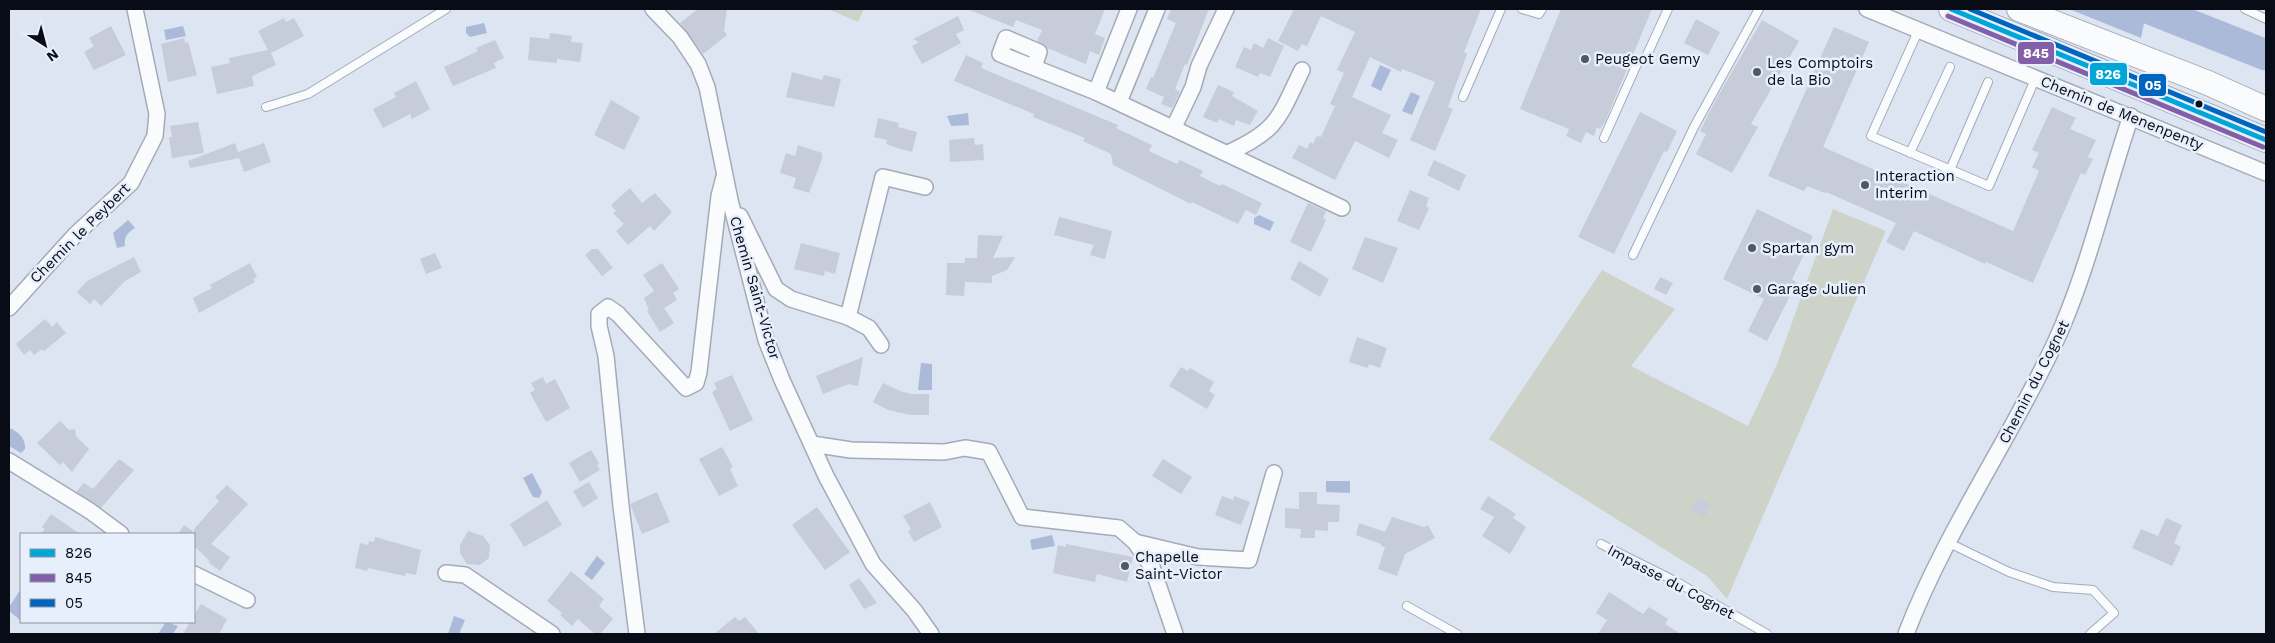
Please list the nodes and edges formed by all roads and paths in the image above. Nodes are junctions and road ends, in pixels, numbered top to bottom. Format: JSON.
{"nodes":[{"id":1,"x":135,"y":9,"type":"edge"},
{"id":2,"x":446,"y":9,"type":"edge"},
{"id":3,"x":653,"y":9,"type":"edge"},
{"id":4,"x":1129,"y":9,"type":"edge"},
{"id":5,"x":1157,"y":9,"type":"edge"},
{"id":6,"x":1226,"y":9,"type":"edge"},
{"id":7,"x":1500,"y":9,"type":"edge"},
{"id":8,"x":1522,"y":9,"type":"edge"},
{"id":9,"x":1542,"y":9,"type":"edge"},
{"id":10,"x":1668,"y":9,"type":"edge"},
{"id":11,"x":1759,"y":9,"type":"edge"},
{"id":12,"x":1867,"y":9,"type":"edge"},
{"id":13,"x":1951,"y":9,"type":"edge"},
{"id":14,"x":2019,"y":9,"type":"edge"},
{"id":15,"x":2245,"y":9,"type":"edge"},
{"id":16,"x":2266,"y":19,"type":"edge"},
{"id":17,"x":1919,"y":29,"type":"junction"},
{"id":18,"x":1034,"y":67,"type":"dead end"},
{"id":19,"x":1950,"y":67,"type":"dead end"},
{"id":20,"x":1302,"y":70,"type":"dead end"},
{"id":21,"x":2036,"y":77,"type":"junction"},
{"id":22,"x":1988,"y":82,"type":"dead end"},
{"id":23,"x":1096,"y":92,"type":"junction"},
{"id":24,"x":1463,"y":97,"type":"dead end"},
{"id":25,"x":1119,"y":102,"type":"junction"},
{"id":26,"x":266,"y":107,"type":"dead end"},
{"id":27,"x":2266,"y":109,"type":"edge"},
{"id":28,"x":2132,"y":116,"type":"junction"},
{"id":29,"x":1174,"y":127,"type":"junction"},
{"id":30,"x":1604,"y":138,"type":"dead end"},
{"id":31,"x":2266,"y":140,"type":"edge"},
{"id":32,"x":1228,"y":153,"type":"junction"},
{"id":33,"x":1910,"y":153,"type":"junction"},
{"id":34,"x":1950,"y":170,"type":"junction"},
{"id":35,"x":2266,"y":172,"type":"edge"},
{"id":36,"x":726,"y":173,"type":"junction"},
{"id":37,"x":925,"y":187,"type":"dead end"},
{"id":38,"x":730,"y":200,"type":"junction"},
{"id":39,"x":1342,"y":208,"type":"dead end"},
{"id":40,"x":1633,"y":256,"type":"dead end"},
{"id":41,"x":9,"y":308,"type":"edge"},
{"id":42,"x":848,"y":316,"type":"junction"},
{"id":43,"x":881,"y":345,"type":"dead end"},
{"id":44,"x":812,"y":444,"type":"junction"},
{"id":45,"x":9,"y":461,"type":"edge"},
{"id":46,"x":1274,"y":473,"type":"dead end"},
{"id":47,"x":120,"y":533,"type":"edge"},
{"id":48,"x":1135,"y":542,"type":"junction"},
{"id":49,"x":1949,"y":542,"type":"junction"},
{"id":50,"x":1601,"y":544,"type":"dead end"},
{"id":51,"x":446,"y":573,"type":"dead end"},
{"id":52,"x":195,"y":574,"type":"edge"},
{"id":53,"x":247,"y":600,"type":"dead end"},
{"id":54,"x":1407,"y":606,"type":"dead end"},
{"id":55,"x":552,"y":634,"type":"edge"},
{"id":56,"x":636,"y":634,"type":"edge"},
{"id":57,"x":931,"y":634,"type":"edge"},
{"id":58,"x":1175,"y":634,"type":"edge"},
{"id":59,"x":1457,"y":634,"type":"edge"},
{"id":60,"x":1767,"y":634,"type":"edge"},
{"id":61,"x":1906,"y":634,"type":"edge"},
{"id":62,"x":2090,"y":634,"type":"edge"}],
"edges":[{"from":1,"to":41,"type":"street","name":"Chemin le Peybert"},
{"from":2,"to":26,"type":"lane"},
{"from":3,"to":36,"type":"street","name":"Chemin Saint-Victor"},
{"from":4,"to":23,"type":"street"},
{"from":5,"to":25,"type":"street"},
{"from":6,"to":29,"type":"street"},
{"from":7,"to":24,"type":"lane"},
{"from":8,"to":9,"type":"lane"},
{"from":10,"to":30,"type":"lane"},
{"from":11,"to":40,"type":"lane"},
{"from":12,"to":17,"type":"street","name":"Chemin de Menenpenty"},
{"from":13,"to":31,"type":"main road"},
{"from":14,"to":27,"type":"main road"},
{"from":15,"to":16,"type":"lane"},
{"from":17,"to":21,"type":"street","name":"Chemin de Menenpenty"},
{"from":17,"to":33,"type":"lane"},
{"from":18,"to":23,"type":"street"},
{"from":19,"to":33,"type":"lane"},
{"from":20,"to":32,"type":"street"},
{"from":21,"to":28,"type":"street","name":"Chemin de Menenpenty"},
{"from":21,"to":34,"type":"lane"},
{"from":22,"to":34,"type":"lane"},
{"from":23,"to":25,"type":"street"},
{"from":25,"to":29,"type":"street"},
{"from":28,"to":35,"type":"street","name":"Chemin de Menenpenty"},
{"from":28,"to":49,"type":"street","name":"Chemin du Cognet"},
{"from":29,"to":32,"type":"street"},
{"from":32,"to":39,"type":"street"},
{"from":33,"to":34,"type":"lane"},
{"from":36,"to":38,"type":"street","name":"Chemin Saint-Victor"},
{"from":36,"to":56,"type":"street"},
{"from":37,"to":42,"type":"street"},
{"from":38,"to":42,"type":"street"},
{"from":38,"to":44,"type":"street","name":"Chemin Saint-Victor"},
{"from":42,"to":43,"type":"street"},
{"from":44,"to":48,"type":"street"},
{"from":44,"to":57,"type":"street","name":"Chemin Saint-Victor"},
{"from":45,"to":47,"type":"street"},
{"from":46,"to":48,"type":"street"},
{"from":48,"to":58,"type":"street"},
{"from":49,"to":61,"type":"street","name":"Chemin du Cognet"},
{"from":49,"to":62,"type":"lane"},
{"from":50,"to":60,"type":"lane","name":"Impasse du Cognet"},
{"from":51,"to":55,"type":"street"},
{"from":52,"to":53,"type":"street"},
{"from":54,"to":59,"type":"lane"}]}
